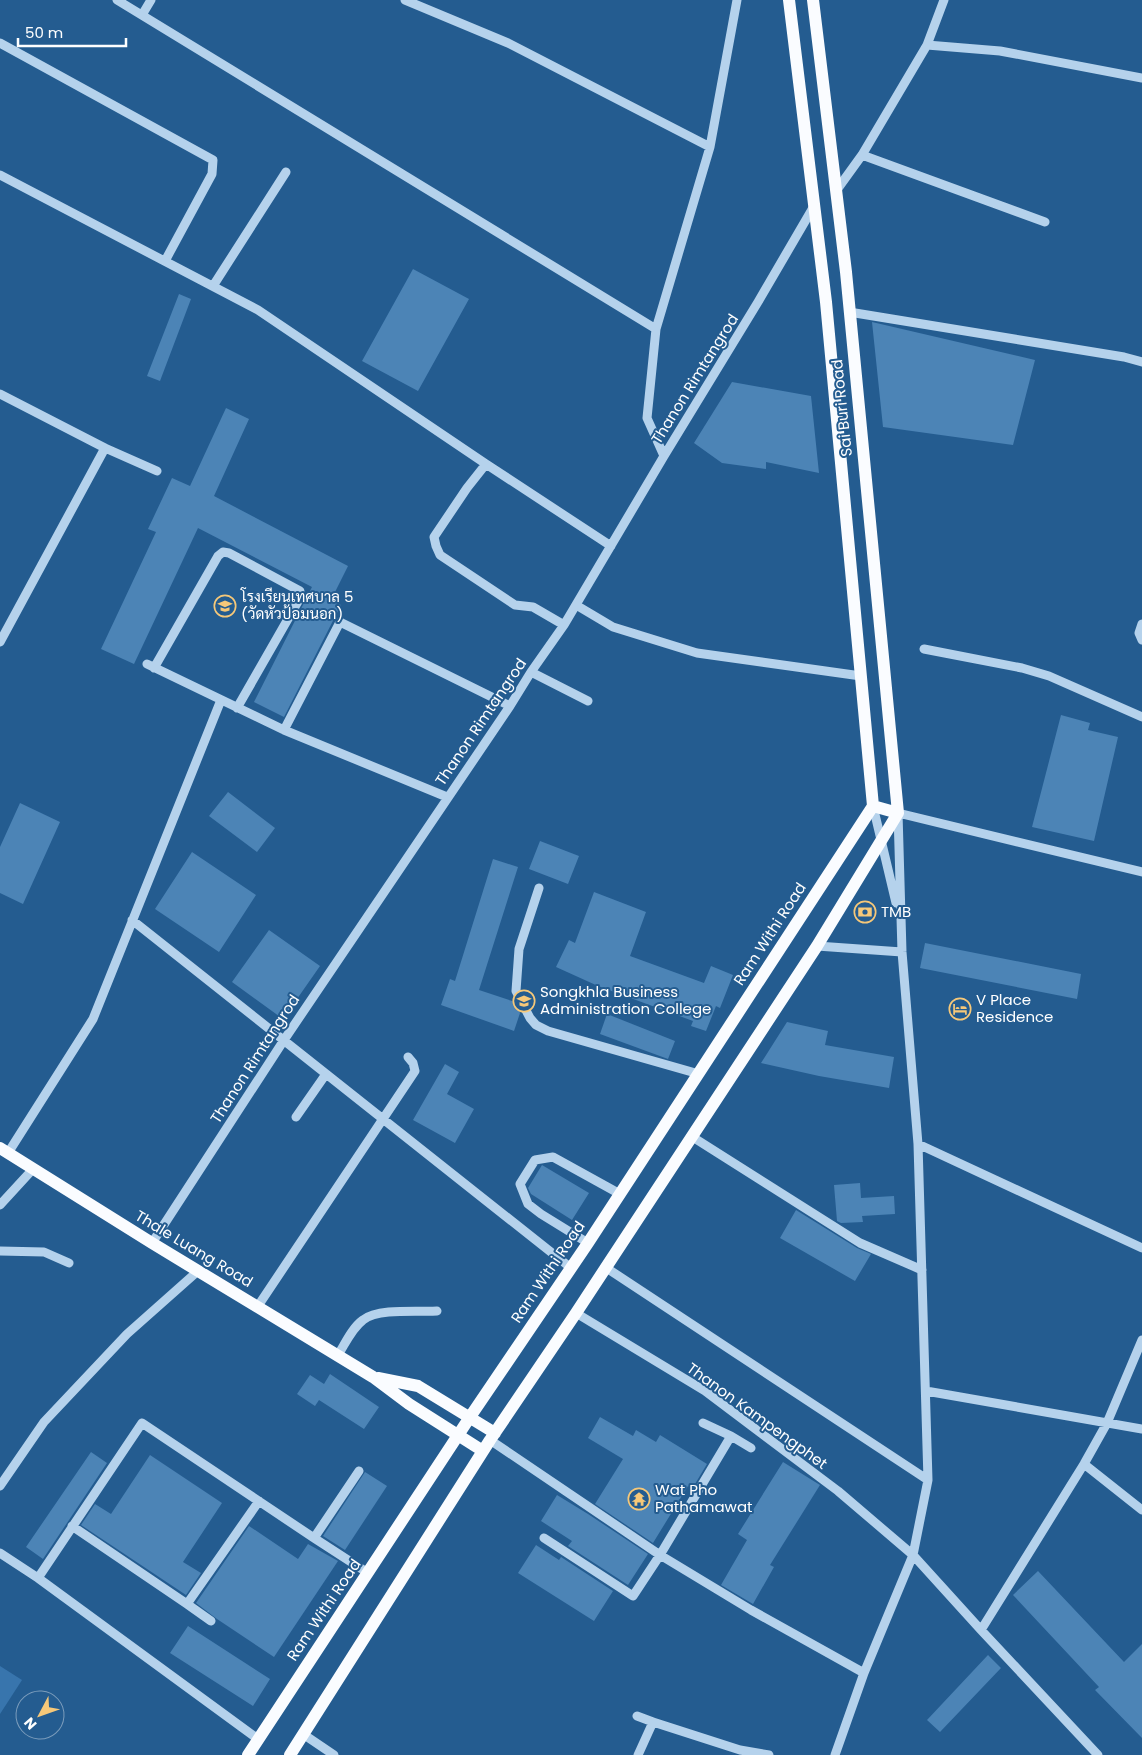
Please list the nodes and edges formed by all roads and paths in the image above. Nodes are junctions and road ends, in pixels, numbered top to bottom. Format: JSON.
{"nodes":[{"id":1,"x":117,"y":0,"type":"edge"},
{"id":2,"x":151,"y":0,"type":"edge"},
{"id":3,"x":405,"y":0,"type":"edge"},
{"id":4,"x":737,"y":0,"type":"edge"},
{"id":5,"x":790,"y":0,"type":"edge"},
{"id":6,"x":813,"y":0,"type":"edge"},
{"id":7,"x":944,"y":0,"type":"edge"},
{"id":8,"x":142,"y":15,"type":"junction"},
{"id":9,"x":0,"y":43,"type":"edge"},
{"id":10,"x":927,"y":45,"type":"junction"},
{"id":11,"x":1142,"y":78,"type":"edge"},
{"id":12,"x":710,"y":147,"type":"junction"},
{"id":13,"x":862,"y":155,"type":"junction"},
{"id":14,"x":286,"y":172,"type":"dead end"},
{"id":15,"x":0,"y":175,"type":"edge"},
{"id":16,"x":836,"y":191,"type":"junction"},
{"id":17,"x":814,"y":205,"type":"junction"},
{"id":18,"x":1045,"y":222,"type":"dead end"},
{"id":19,"x":165,"y":261,"type":"junction"},
{"id":20,"x":213,"y":286,"type":"junction"},
{"id":21,"x":849,"y":312,"type":"junction"},
{"id":22,"x":656,"y":329,"type":"junction"},
{"id":23,"x":1141,"y":358,"type":"edge"},
{"id":24,"x":1,"y":397,"type":"edge"},
{"id":25,"x":105,"y":448,"type":"junction"},
{"id":26,"x":664,"y":456,"type":"junction"},
{"id":27,"x":486,"y":464,"type":"junction"},
{"id":28,"x":157,"y":471,"type":"dead end"},
{"id":29,"x":611,"y":546,"type":"junction"},
{"id":30,"x":576,"y":605,"type":"junction"},
{"id":31,"x":1142,"y":624,"type":"edge"},
{"id":32,"x":564,"y":625,"type":"junction"},
{"id":33,"x":1142,"y":640,"type":"edge"},
{"id":34,"x":0,"y":642,"type":"edge"},
{"id":35,"x":924,"y":649,"type":"dead end"},
{"id":36,"x":531,"y":672,"type":"junction"},
{"id":37,"x":861,"y":676,"type":"junction"},
{"id":38,"x":220,"y":700,"type":"junction"},
{"id":39,"x":588,"y":701,"type":"dead end"},
{"id":40,"x":510,"y":706,"type":"junction"},
{"id":41,"x":237,"y":708,"type":"junction"},
{"id":42,"x":1142,"y":717,"type":"edge"},
{"id":43,"x":284,"y":730,"type":"junction"},
{"id":44,"x":447,"y":797,"type":"junction"},
{"id":45,"x":873,"y":806,"type":"junction"},
{"id":46,"x":898,"y":813,"type":"junction"},
{"id":47,"x":881,"y":840,"type":"junction"},
{"id":48,"x":1142,"y":872,"type":"edge"},
{"id":49,"x":538,"y":888,"type":"dead end"},
{"id":50,"x":132,"y":920,"type":"junction"},
{"id":51,"x":900,"y":920,"type":"junction"},
{"id":52,"x":817,"y":946,"type":"junction"},
{"id":53,"x":902,"y":952,"type":"junction"},
{"id":54,"x":284,"y":1040,"type":"junction"},
{"id":55,"x":408,"y":1057,"type":"dead end"},
{"id":56,"x":326,"y":1074,"type":"junction"},
{"id":57,"x":699,"y":1074,"type":"junction"},
{"id":58,"x":296,"y":1117,"type":"dead end"},
{"id":59,"x":383,"y":1119,"type":"junction"},
{"id":60,"x":691,"y":1136,"type":"junction"},
{"id":61,"x":918,"y":1144,"type":"junction"},
{"id":62,"x":4,"y":1151,"type":"edge"},
{"id":63,"x":33,"y":1169,"type":"junction"},
{"id":64,"x":620,"y":1194,"type":"junction"},
{"id":65,"x":0,"y":1205,"type":"edge"},
{"id":66,"x":152,"y":1243,"type":"junction"},
{"id":67,"x":588,"y":1243,"type":"junction"},
{"id":68,"x":1142,"y":1248,"type":"edge"},
{"id":69,"x":0,"y":1251,"type":"edge"},
{"id":70,"x":69,"y":1262,"type":"dead end"},
{"id":71,"x":605,"y":1267,"type":"junction"},
{"id":72,"x":571,"y":1268,"type":"junction"},
{"id":73,"x":922,"y":1270,"type":"junction"},
{"id":74,"x":198,"y":1271,"type":"junction"},
{"id":75,"x":258,"y":1306,"type":"junction"},
{"id":76,"x":437,"y":1311,"type":"dead end"},
{"id":77,"x":576,"y":1313,"type":"junction"},
{"id":78,"x":1142,"y":1340,"type":"edge"},
{"id":79,"x":338,"y":1355,"type":"junction"},
{"id":80,"x":373,"y":1377,"type":"junction"},
{"id":81,"x":926,"y":1391,"type":"junction"},
{"id":82,"x":470,"y":1417,"type":"junction"},
{"id":83,"x":703,"y":1423,"type":"dead end"},
{"id":84,"x":1108,"y":1423,"type":"junction"},
{"id":85,"x":1142,"y":1429,"type":"edge"},
{"id":86,"x":458,"y":1436,"type":"junction"},
{"id":87,"x":731,"y":1436,"type":"junction"},
{"id":88,"x":489,"y":1441,"type":"junction"},
{"id":89,"x":751,"y":1448,"type":"dead end"},
{"id":90,"x":1084,"y":1464,"type":"junction"},
{"id":91,"x":359,"y":1471,"type":"dead end"},
{"id":92,"x":928,"y":1480,"type":"junction"},
{"id":93,"x":0,"y":1486,"type":"edge"},
{"id":94,"x":259,"y":1501,"type":"junction"},
{"id":95,"x":1142,"y":1510,"type":"edge"},
{"id":96,"x":72,"y":1526,"type":"junction"},
{"id":97,"x":314,"y":1538,"type":"junction"},
{"id":98,"x":544,"y":1538,"type":"dead end"},
{"id":99,"x":0,"y":1553,"type":"edge"},
{"id":100,"x":660,"y":1555,"type":"junction"},
{"id":101,"x":913,"y":1555,"type":"junction"},
{"id":102,"x":368,"y":1573,"type":"junction"},
{"id":103,"x":38,"y":1578,"type":"junction"},
{"id":104,"x":187,"y":1604,"type":"junction"},
{"id":105,"x":211,"y":1622,"type":"dead end"},
{"id":106,"x":981,"y":1630,"type":"junction"},
{"id":107,"x":864,"y":1673,"type":"junction"},
{"id":108,"x":636,"y":1716,"type":"dead end"},
{"id":109,"x":653,"y":1722,"type":"junction"},
{"id":110,"x":303,"y":1734,"type":"junction"},
{"id":111,"x":258,"y":1739,"type":"junction"},
{"id":112,"x":248,"y":1755,"type":"edge"},
{"id":113,"x":290,"y":1755,"type":"edge"},
{"id":114,"x":334,"y":1755,"type":"edge"},
{"id":115,"x":638,"y":1755,"type":"edge"},
{"id":116,"x":769,"y":1755,"type":"edge"},
{"id":117,"x":835,"y":1755,"type":"edge"},
{"id":118,"x":1098,"y":1755,"type":"edge"}],
"edges":[{"from":1,"to":8,"type":"street"},
{"from":2,"to":8,"type":"street"},
{"from":3,"to":12,"type":"street"},
{"from":4,"to":12,"type":"street"},
{"from":5,"to":17,"type":"main road","name":"Sai Buri Road"},
{"from":6,"to":16,"type":"main road","name":"Sai Buri Road"},
{"from":7,"to":10,"type":"street"},
{"from":8,"to":22,"type":"street"},
{"from":9,"to":19,"type":"street"},
{"from":10,"to":11,"type":"street"},
{"from":10,"to":13,"type":"street"},
{"from":12,"to":22,"type":"street"},
{"from":13,"to":16,"type":"street"},
{"from":13,"to":18,"type":"street"},
{"from":14,"to":20,"type":"street"},
{"from":15,"to":19,"type":"street"},
{"from":16,"to":21,"type":"main road","name":"Sai Buri Road"},
{"from":17,"to":26,"type":"street","name":"Thanon Rimtangrod"},
{"from":17,"to":37,"type":"main road","name":"Sai Buri Road"},
{"from":19,"to":20,"type":"street"},
{"from":20,"to":27,"type":"street"},
{"from":21,"to":23,"type":"street"},
{"from":21,"to":46,"type":"main road","name":"Sai Buri Road"},
{"from":22,"to":26,"type":"street"},
{"from":24,"to":25,"type":"street"},
{"from":25,"to":28,"type":"street"},
{"from":25,"to":34,"type":"street"},
{"from":26,"to":29,"type":"street","name":"Thanon Rimtangrod"},
{"from":27,"to":29,"type":"street"},
{"from":27,"to":32,"type":"street"},
{"from":29,"to":30,"type":"street","name":"Thanon Rimtangrod"},
{"from":30,"to":32,"type":"street","name":"Thanon Rimtangrod"},
{"from":30,"to":37,"type":"street"},
{"from":31,"to":33,"type":"street"},
{"from":32,"to":36,"type":"street","name":"Thanon Rimtangrod"},
{"from":35,"to":42,"type":"street"},
{"from":36,"to":39,"type":"street"},
{"from":36,"to":40,"type":"street","name":"Thanon Rimtangrod"},
{"from":37,"to":45,"type":"main road","name":"Sai Buri Road"},
{"from":38,"to":41,"type":"street"},
{"from":38,"to":41,"type":"street"},
{"from":38,"to":50,"type":"street"},
{"from":40,"to":43,"type":"street"},
{"from":40,"to":44,"type":"street","name":"Thanon Rimtangrod"},
{"from":41,"to":43,"type":"street"},
{"from":43,"to":44,"type":"street"},
{"from":44,"to":54,"type":"street","name":"Thanon Rimtangrod"},
{"from":45,"to":46,"type":"main road"},
{"from":45,"to":47,"type":"street"},
{"from":45,"to":57,"type":"main road","name":"Ram Withi Road"},
{"from":46,"to":47,"type":"main road"},
{"from":46,"to":48,"type":"street"},
{"from":46,"to":51,"type":"street"},
{"from":47,"to":51,"type":"street"},
{"from":47,"to":52,"type":"main road"},
{"from":49,"to":57,"type":"street"},
{"from":50,"to":54,"type":"street"},
{"from":50,"to":62,"type":"street"},
{"from":51,"to":53,"type":"street"},
{"from":52,"to":53,"type":"street"},
{"from":52,"to":60,"type":"main road"},
{"from":53,"to":61,"type":"street"},
{"from":54,"to":56,"type":"street"},
{"from":54,"to":66,"type":"street","name":"Thanon Rimtangrod"},
{"from":55,"to":59,"type":"street"},
{"from":56,"to":58,"type":"street"},
{"from":56,"to":59,"type":"street"},
{"from":57,"to":64,"type":"main road","name":"Ram Withi Road"},
{"from":59,"to":72,"type":"street"},
{"from":59,"to":75,"type":"street"},
{"from":60,"to":71,"type":"main road"},
{"from":60,"to":73,"type":"street"},
{"from":61,"to":68,"type":"street"},
{"from":61,"to":73,"type":"street"},
{"from":62,"to":63,"type":"main road","name":"Thale Luang Road"},
{"from":63,"to":65,"type":"street"},
{"from":63,"to":66,"type":"main road","name":"Thale Luang Road"},
{"from":64,"to":67,"type":"main road","name":"Ram Withi Road"},
{"from":64,"to":67,"type":"street"},
{"from":66,"to":74,"type":"main road","name":"Thale Luang Road"},
{"from":67,"to":72,"type":"main road","name":"Ram Withi Road"},
{"from":69,"to":70,"type":"street"},
{"from":71,"to":77,"type":"main road"},
{"from":71,"to":92,"type":"street"},
{"from":72,"to":82,"type":"main road","name":"Ram Withi Road"},
{"from":73,"to":81,"type":"street"},
{"from":74,"to":75,"type":"main road","name":"Thale Luang Road"},
{"from":74,"to":93,"type":"street"},
{"from":75,"to":79,"type":"main road","name":"Thale Luang Road"},
{"from":76,"to":79,"type":"street"},
{"from":77,"to":88,"type":"main road"},
{"from":77,"to":101,"type":"street","name":"Thanon Kampengphet"},
{"from":78,"to":84,"type":"street"},
{"from":79,"to":80,"type":"main road","name":"Thale Luang Road"},
{"from":80,"to":82,"type":"main road","name":"Thale Luang Road"},
{"from":80,"to":86,"type":"main road","name":"Thale Luang Road"},
{"from":81,"to":84,"type":"street"},
{"from":81,"to":92,"type":"street"},
{"from":82,"to":86,"type":"main road","name":"Ram Withi Road"},
{"from":82,"to":88,"type":"main road","name":"Thale Luang Road"},
{"from":83,"to":87,"type":"street"},
{"from":84,"to":85,"type":"street"},
{"from":84,"to":90,"type":"street"},
{"from":86,"to":88,"type":"main road","name":"Thale Luang Road"},
{"from":86,"to":102,"type":"main road","name":"Ram Withi Road"},
{"from":87,"to":89,"type":"street"},
{"from":87,"to":100,"type":"street"},
{"from":88,"to":100,"type":"street"},
{"from":88,"to":110,"type":"main road"},
{"from":90,"to":95,"type":"street"},
{"from":90,"to":106,"type":"street"},
{"from":91,"to":97,"type":"street"},
{"from":92,"to":101,"type":"street"},
{"from":94,"to":96,"type":"street"},
{"from":94,"to":97,"type":"street"},
{"from":94,"to":104,"type":"street"},
{"from":96,"to":103,"type":"street"},
{"from":96,"to":104,"type":"street"},
{"from":97,"to":102,"type":"street"},
{"from":98,"to":100,"type":"street"},
{"from":99,"to":103,"type":"street"},
{"from":100,"to":107,"type":"street"},
{"from":101,"to":106,"type":"street","name":"Thanon Kampengphet"},
{"from":101,"to":107,"type":"street"},
{"from":102,"to":111,"type":"main road","name":"Ram Withi Road"},
{"from":103,"to":111,"type":"street"},
{"from":104,"to":105,"type":"street"},
{"from":106,"to":118,"type":"street","name":"Thanon Kampengphet"},
{"from":107,"to":117,"type":"street"},
{"from":108,"to":109,"type":"street"},
{"from":109,"to":115,"type":"street"},
{"from":109,"to":116,"type":"street"},
{"from":110,"to":113,"type":"main road"},
{"from":110,"to":114,"type":"street"},
{"from":111,"to":112,"type":"main road","name":"Ram Withi Road"}]}
